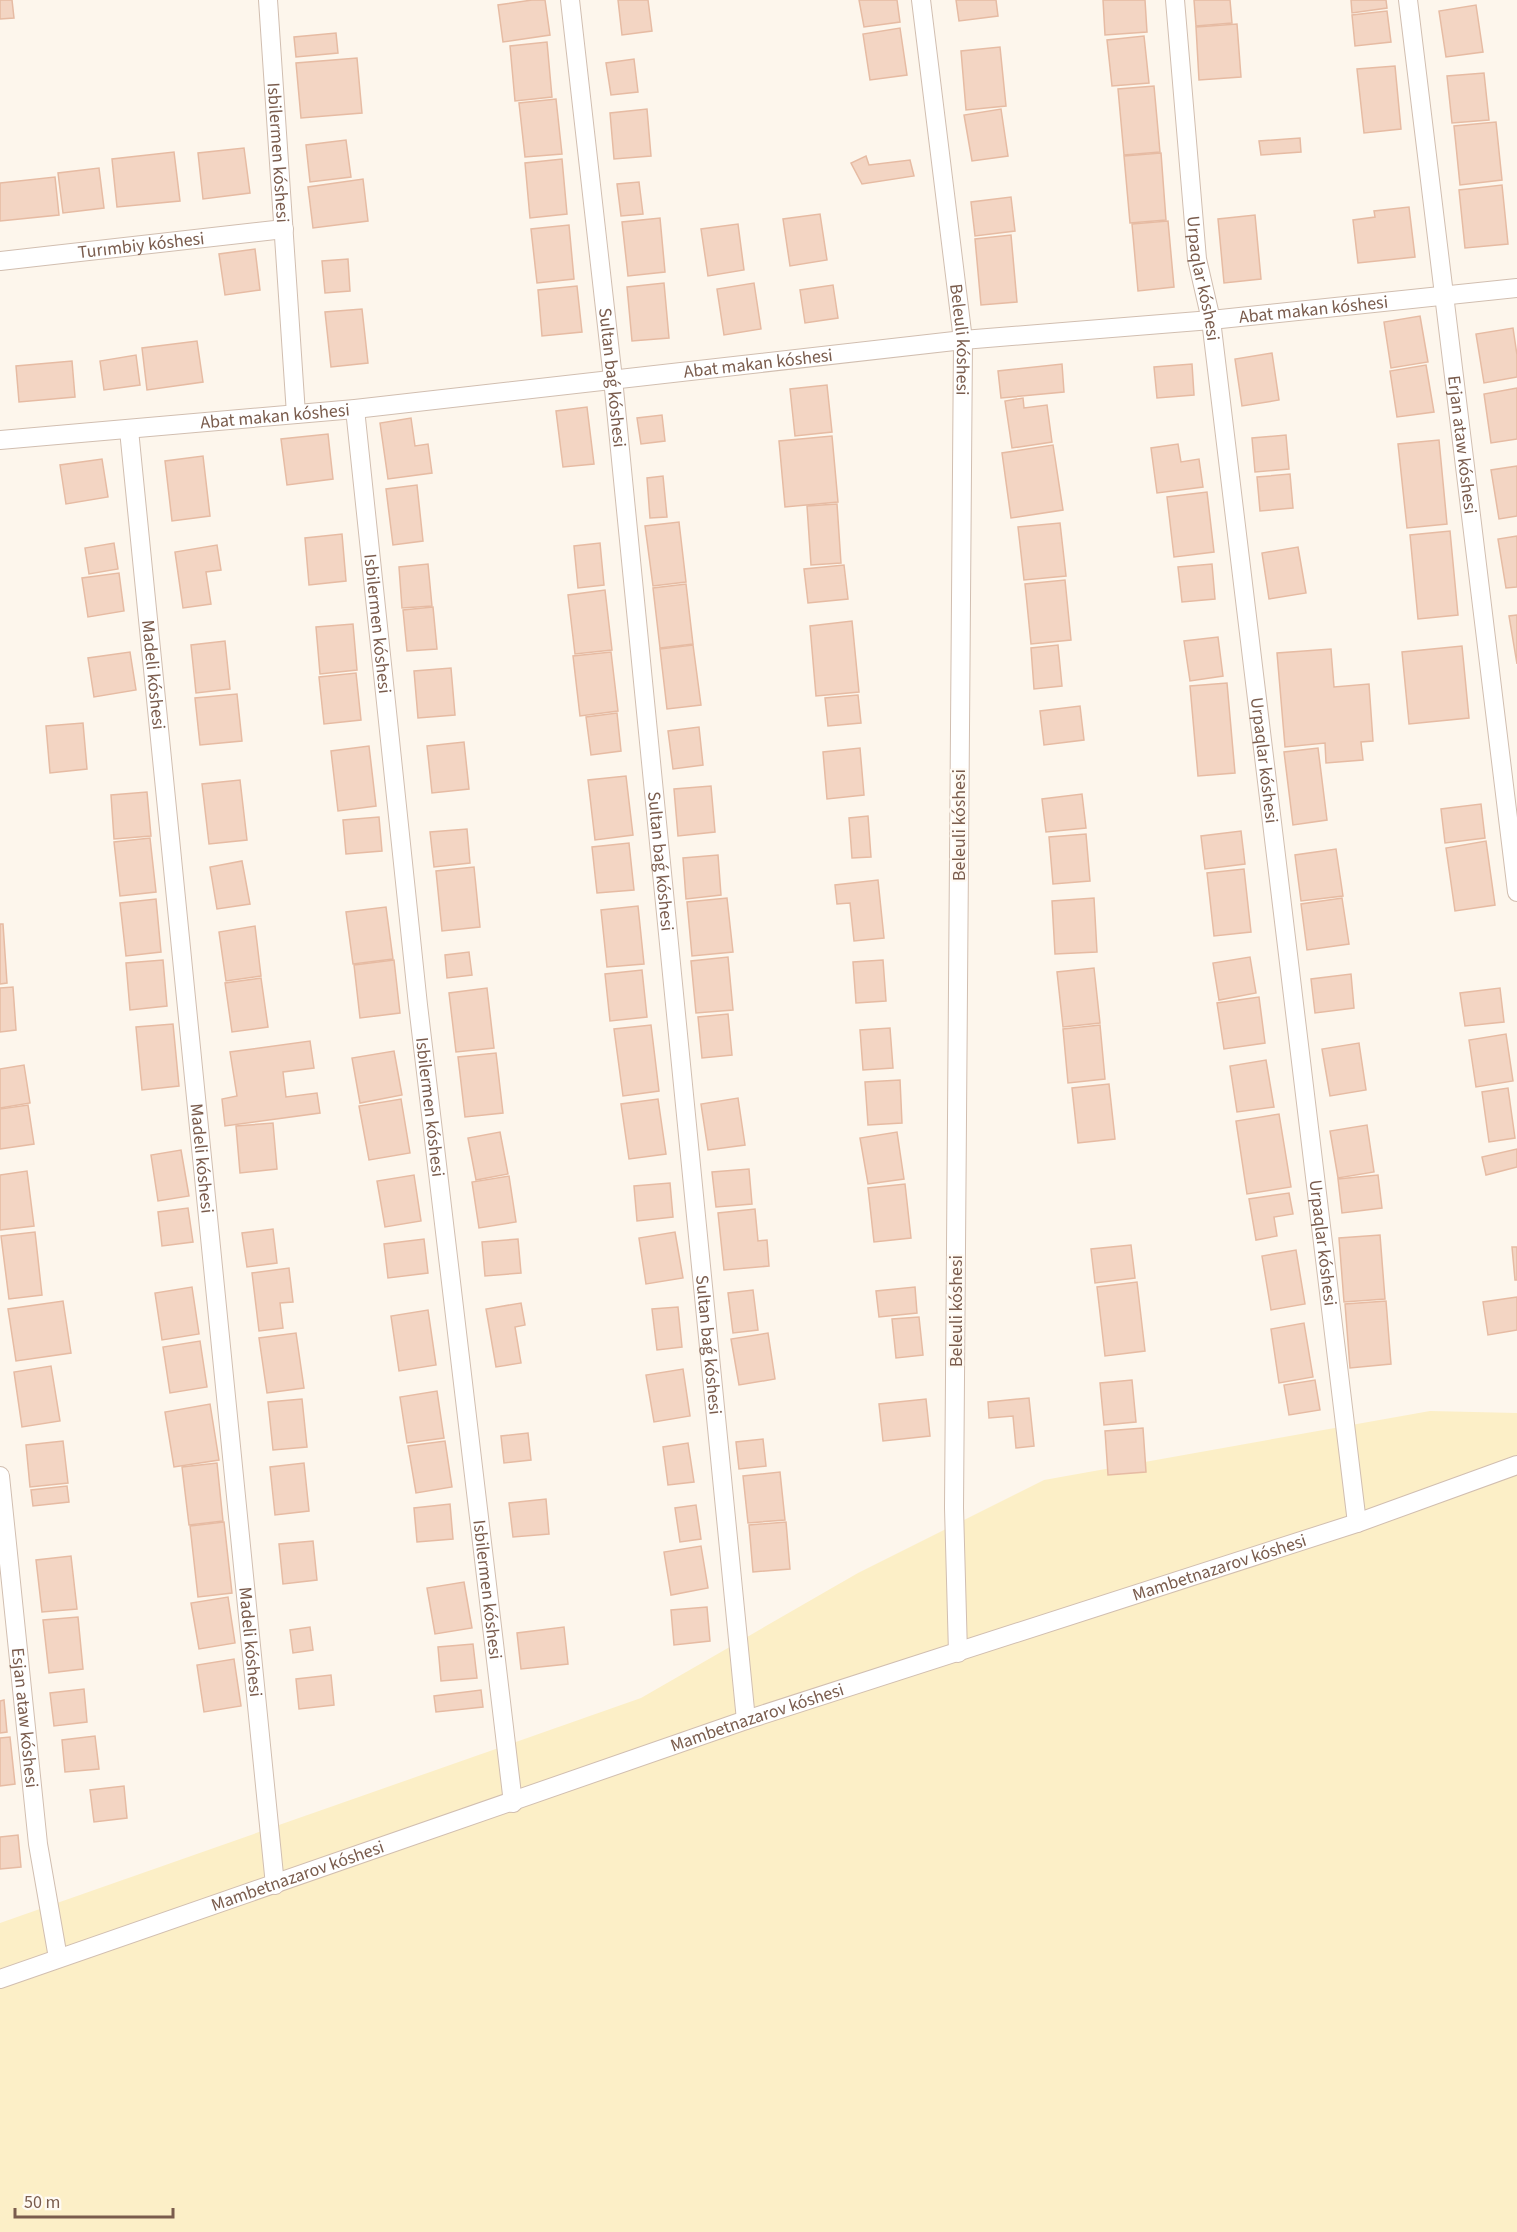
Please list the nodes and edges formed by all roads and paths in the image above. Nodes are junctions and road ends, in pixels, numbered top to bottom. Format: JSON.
{"nodes":[{"id":1,"x":268,"y":0,"type":"edge"},
{"id":2,"x":570,"y":0,"type":"edge"},
{"id":3,"x":921,"y":0,"type":"edge"},
{"id":4,"x":1175,"y":0,"type":"edge"},
{"id":5,"x":1408,"y":0,"type":"edge"},
{"id":6,"x":284,"y":229,"type":"junction"},
{"id":7,"x":0,"y":261,"type":"edge"},
{"id":8,"x":1517,"y":288,"type":"edge"},
{"id":9,"x":1444,"y":296,"type":"junction"},
{"id":10,"x":1211,"y":320,"type":"junction"},
{"id":11,"x":963,"y":340,"type":"junction"},
{"id":12,"x":613,"y":379,"type":"junction"},
{"id":13,"x":356,"y":409,"type":"junction"},
{"id":14,"x":296,"y":414,"type":"junction"},
{"id":15,"x":129,"y":430,"type":"junction"},
{"id":16,"x":0,"y":440,"type":"edge"},
{"id":17,"x":1517,"y":892,"type":"edge"},
{"id":18,"x":1517,"y":1465,"type":"edge"},
{"id":19,"x":0,"y":1476,"type":"edge"},
{"id":20,"x":1357,"y":1523,"type":"junction"},
{"id":21,"x":958,"y":1653,"type":"junction"},
{"id":22,"x":746,"y":1720,"type":"junction"},
{"id":23,"x":513,"y":1803,"type":"junction"},
{"id":24,"x":275,"y":1885,"type":"junction"},
{"id":25,"x":58,"y":1958,"type":"junction"},
{"id":26,"x":0,"y":1979,"type":"edge"}],
"edges":[{"from":1,"to":6,"type":"street","name":"Isbilermen kóshesi"},
{"from":2,"to":12,"type":"street","name":"Sultan baǵ kóshesi"},
{"from":3,"to":11,"type":"street","name":"Beleuli kóshesi"},
{"from":4,"to":10,"type":"street","name":"Urpaqlar kóshesi"},
{"from":5,"to":9,"type":"street","name":"Erjan ataw kóshesi"},
{"from":6,"to":7,"type":"street","name":"Turımbiy kóshesi"},
{"from":6,"to":14,"type":"street","name":"Isbilermen kóshesi"},
{"from":8,"to":9,"type":"street","name":"Abat makan kóshesi"},
{"from":9,"to":10,"type":"street","name":"Abat makan kóshesi"},
{"from":9,"to":17,"type":"street","name":"Erjan ataw kóshesi"},
{"from":10,"to":11,"type":"street","name":"Abat makan kóshesi"},
{"from":10,"to":20,"type":"street","name":"Urpaqlar kóshesi"},
{"from":11,"to":12,"type":"street","name":"Abat makan kóshesi"},
{"from":11,"to":21,"type":"street","name":"Beleuli kóshesi"},
{"from":12,"to":13,"type":"street","name":"Abat makan kóshesi"},
{"from":12,"to":22,"type":"street","name":"Sultan baǵ kóshesi"},
{"from":13,"to":14,"type":"street","name":"Abat makan kóshesi"},
{"from":13,"to":23,"type":"street","name":"Isbilermen kóshesi"},
{"from":14,"to":15,"type":"street","name":"Abat makan kóshesi"},
{"from":15,"to":16,"type":"street","name":"Abat makan kóshesi"},
{"from":15,"to":24,"type":"street","name":"Madeli kóshesi"},
{"from":18,"to":20,"type":"street","name":"Mambetnazarov kóshesi"},
{"from":19,"to":25,"type":"street","name":"Esjan ataw kóshesi"},
{"from":20,"to":21,"type":"street","name":"Mambetnazarov kóshesi"},
{"from":21,"to":22,"type":"street","name":"Mambetnazarov kóshesi"},
{"from":22,"to":23,"type":"street","name":"Mambetnazarov kóshesi"},
{"from":23,"to":24,"type":"street","name":"Mambetnazarov kóshesi"},
{"from":24,"to":25,"type":"street","name":"Mambetnazarov kóshesi"},
{"from":25,"to":26,"type":"street","name":"Mambetnazarov kóshesi"}]}
